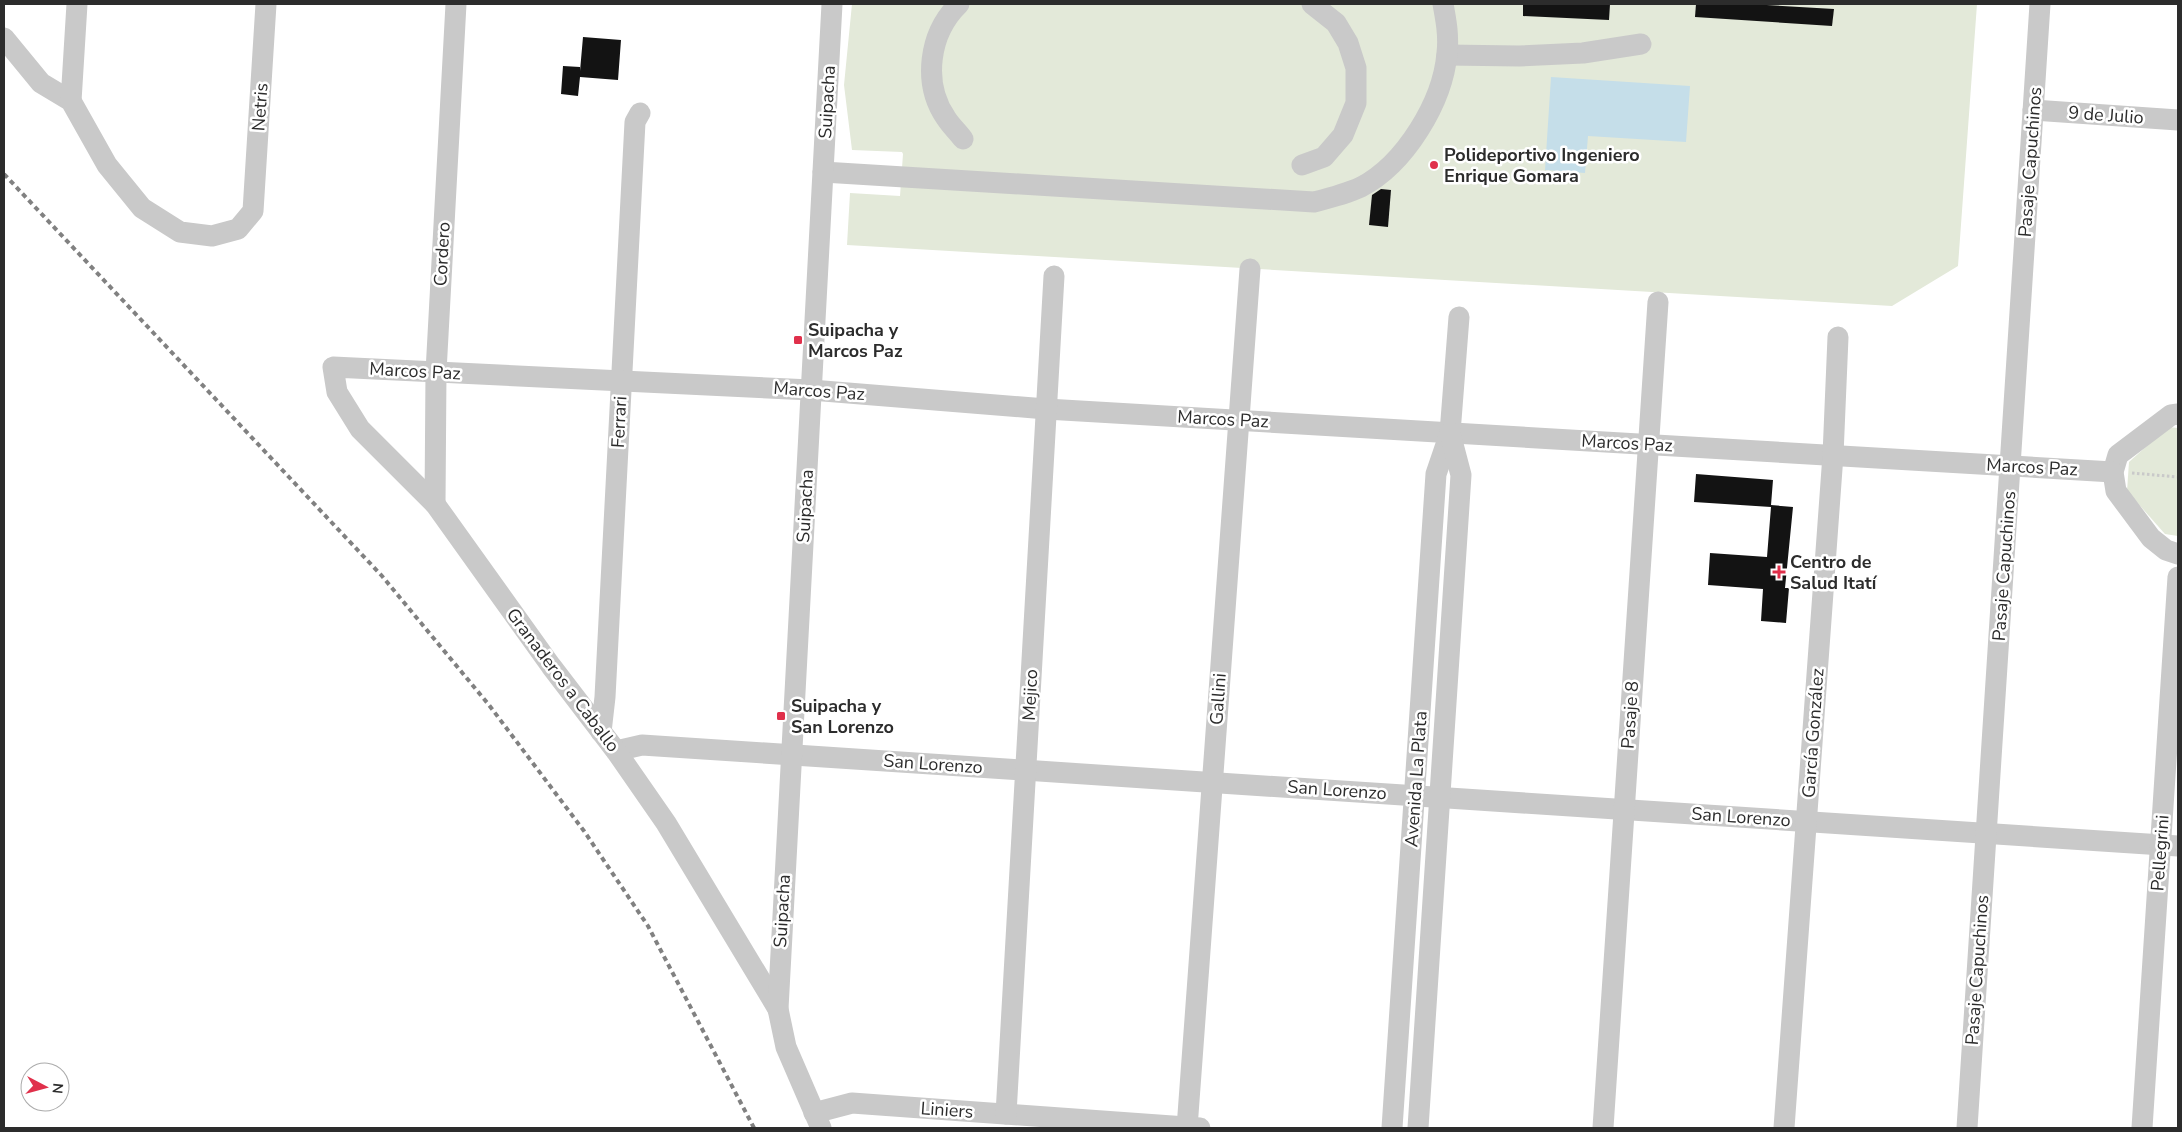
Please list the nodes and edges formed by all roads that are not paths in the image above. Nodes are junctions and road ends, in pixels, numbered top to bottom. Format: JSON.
{"nodes":[{"id":1,"x":78,"y":4,"type":"edge"},
{"id":2,"x":266,"y":4,"type":"edge"},
{"id":3,"x":456,"y":4,"type":"edge"},
{"id":4,"x":832,"y":4,"type":"edge"},
{"id":5,"x":958,"y":4,"type":"edge"},
{"id":6,"x":1312,"y":4,"type":"edge"},
{"id":7,"x":1443,"y":4,"type":"edge"},
{"id":8,"x":2040,"y":4,"type":"edge"},
{"id":9,"x":4,"y":38,"type":"edge"},
{"id":10,"x":1641,"y":44,"type":"dead end"},
{"id":11,"x":1447,"y":55,"type":"junction"},
{"id":12,"x":71,"y":101,"type":"junction"},
{"id":13,"x":2033,"y":110,"type":"junction"},
{"id":14,"x":640,"y":113,"type":"dead end"},
{"id":15,"x":2178,"y":120,"type":"edge"},
{"id":16,"x":964,"y":139,"type":"dead end"},
{"id":17,"x":1302,"y":165,"type":"dead end"},
{"id":18,"x":823,"y":172,"type":"junction"},
{"id":19,"x":1250,"y":269,"type":"dead end"},
{"id":20,"x":1054,"y":276,"type":"dead end"},
{"id":21,"x":1658,"y":302,"type":"dead end"},
{"id":22,"x":1459,"y":317,"type":"dead end"},
{"id":23,"x":1838,"y":337,"type":"dead end"},
{"id":24,"x":333,"y":367,"type":"joint"},
{"id":25,"x":436,"y":372,"type":"junction"},
{"id":26,"x":621,"y":380,"type":"junction"},
{"id":27,"x":811,"y":390,"type":"junction"},
{"id":28,"x":1046,"y":409,"type":"junction"},
{"id":29,"x":2178,"y":414,"type":"edge"},
{"id":30,"x":1239,"y":420,"type":"junction"},
{"id":31,"x":1450,"y":433,"type":"junction"},
{"id":32,"x":1649,"y":444,"type":"junction"},
{"id":33,"x":1833,"y":456,"type":"junction"},
{"id":34,"x":2010,"y":466,"type":"junction"},
{"id":35,"x":2113,"y":472,"type":"junction"},
{"id":36,"x":435,"y":504,"type":"junction"},
{"id":37,"x":2178,"y":554,"type":"edge"},
{"id":38,"x":2178,"y":577,"type":"edge"},
{"id":39,"x":601,"y":732,"type":"junction"},
{"id":40,"x":616,"y":751,"type":"junction"},
{"id":41,"x":791,"y":755,"type":"junction"},
{"id":42,"x":1026,"y":770,"type":"junction"},
{"id":43,"x":1212,"y":782,"type":"junction"},
{"id":44,"x":1415,"y":796,"type":"junction"},
{"id":45,"x":1440,"y":797,"type":"junction"},
{"id":46,"x":1624,"y":809,"type":"junction"},
{"id":47,"x":1807,"y":821,"type":"junction"},
{"id":48,"x":1986,"y":833,"type":"junction"},
{"id":49,"x":2170,"y":845,"type":"edge"},
{"id":50,"x":778,"y":1009,"type":"junction"},
{"id":51,"x":1006,"y":1114,"type":"junction"},
{"id":52,"x":818,"y":1121,"type":"edge"},
{"id":53,"x":1192,"y":1128,"type":"edge"},
{"id":54,"x":1392,"y":1128,"type":"edge"},
{"id":55,"x":1418,"y":1128,"type":"edge"},
{"id":56,"x":1603,"y":1128,"type":"edge"},
{"id":57,"x":1784,"y":1128,"type":"edge"},
{"id":58,"x":1967,"y":1128,"type":"edge"},
{"id":59,"x":2142,"y":1128,"type":"edge"}],
"edges":[{"from":1,"to":12,"type":"street"},
{"from":2,"to":12,"type":"street","name":"Netris"},
{"from":3,"to":25,"type":"street","name":"Cordero"},
{"from":4,"to":18,"type":"street","name":"Suipacha"},
{"from":5,"to":16,"type":"street"},
{"from":6,"to":17,"type":"street"},
{"from":7,"to":11,"type":"street"},
{"from":8,"to":13,"type":"street","name":"Pasaje Capuchinos"},
{"from":9,"to":12,"type":"street"},
{"from":10,"to":11,"type":"street"},
{"from":11,"to":18,"type":"street"},
{"from":13,"to":15,"type":"street","name":"9 de Julio"},
{"from":13,"to":34,"type":"street","name":"Pasaje Capuchinos"},
{"from":14,"to":26,"type":"street","name":"Ferrari"},
{"from":18,"to":27,"type":"street","name":"Suipacha"},
{"from":19,"to":30,"type":"street","name":"Gallini"},
{"from":20,"to":28,"type":"street","name":"Mejico"},
{"from":21,"to":32,"type":"street","name":"Pasaje 8"},
{"from":22,"to":31,"type":"street","name":"Avenida La Plata"},
{"from":23,"to":33,"type":"street","name":"García González"},
{"from":24,"to":25,"type":"street","name":"Marcos Paz"},
{"from":24,"to":36,"type":"street","name":"Granaderos a Caballo"},
{"from":25,"to":26,"type":"street","name":"Marcos Paz"},
{"from":25,"to":36,"type":"street","name":"Cordero"},
{"from":26,"to":27,"type":"street","name":"Marcos Paz"},
{"from":26,"to":39,"type":"street","name":"Ferrari"},
{"from":27,"to":28,"type":"street","name":"Marcos Paz"},
{"from":27,"to":41,"type":"street","name":"Suipacha"},
{"from":28,"to":30,"type":"street","name":"Marcos Paz"},
{"from":28,"to":42,"type":"street","name":"Mejico"},
{"from":29,"to":35,"type":"street"},
{"from":30,"to":31,"type":"street","name":"Marcos Paz"},
{"from":30,"to":43,"type":"street","name":"Gallini"},
{"from":31,"to":32,"type":"street","name":"Marcos Paz"},
{"from":31,"to":44,"type":"street","name":"Avenida La Plata"},
{"from":31,"to":45,"type":"street","name":"Avenida La Plata"},
{"from":32,"to":33,"type":"street","name":"Marcos Paz"},
{"from":32,"to":46,"type":"street","name":"Pasaje 8"},
{"from":33,"to":34,"type":"street","name":"Marcos Paz"},
{"from":33,"to":47,"type":"street","name":"García González"},
{"from":34,"to":35,"type":"street","name":"Marcos Paz"},
{"from":34,"to":48,"type":"street","name":"Pasaje Capuchinos"},
{"from":35,"to":37,"type":"street"},
{"from":36,"to":39,"type":"street","name":"Granaderos a Caballo"},
{"from":38,"to":49,"type":"street","name":"Pellegrini"},
{"from":39,"to":40,"type":"street","name":"Granaderos a Caballo"},
{"from":40,"to":41,"type":"street","name":"San Lorenzo"},
{"from":40,"to":50,"type":"street","name":"Granaderos a Caballo"},
{"from":41,"to":42,"type":"street","name":"San Lorenzo"},
{"from":41,"to":50,"type":"street","name":"Suipacha"},
{"from":42,"to":43,"type":"street","name":"San Lorenzo"},
{"from":42,"to":51,"type":"street","name":"Mejico"},
{"from":43,"to":44,"type":"street","name":"San Lorenzo"},
{"from":43,"to":53,"type":"street","name":"Gallini"},
{"from":44,"to":45,"type":"street","name":"San Lorenzo"},
{"from":44,"to":54,"type":"street","name":"Avenida La Plata"},
{"from":45,"to":46,"type":"street","name":"San Lorenzo"},
{"from":45,"to":55,"type":"street","name":"Avenida La Plata"},
{"from":46,"to":47,"type":"street","name":"San Lorenzo"},
{"from":46,"to":56,"type":"street","name":"Pasaje 8"},
{"from":47,"to":48,"type":"street","name":"San Lorenzo"},
{"from":47,"to":57,"type":"street","name":"García González"},
{"from":48,"to":49,"type":"street","name":"San Lorenzo"},
{"from":48,"to":58,"type":"street","name":"Pasaje Capuchinos"},
{"from":49,"to":59,"type":"street","name":"Pellegrini"},
{"from":50,"to":52,"type":"street"},
{"from":51,"to":52,"type":"street","name":"Liniers"},
{"from":51,"to":53,"type":"street","name":"Liniers"}]}
